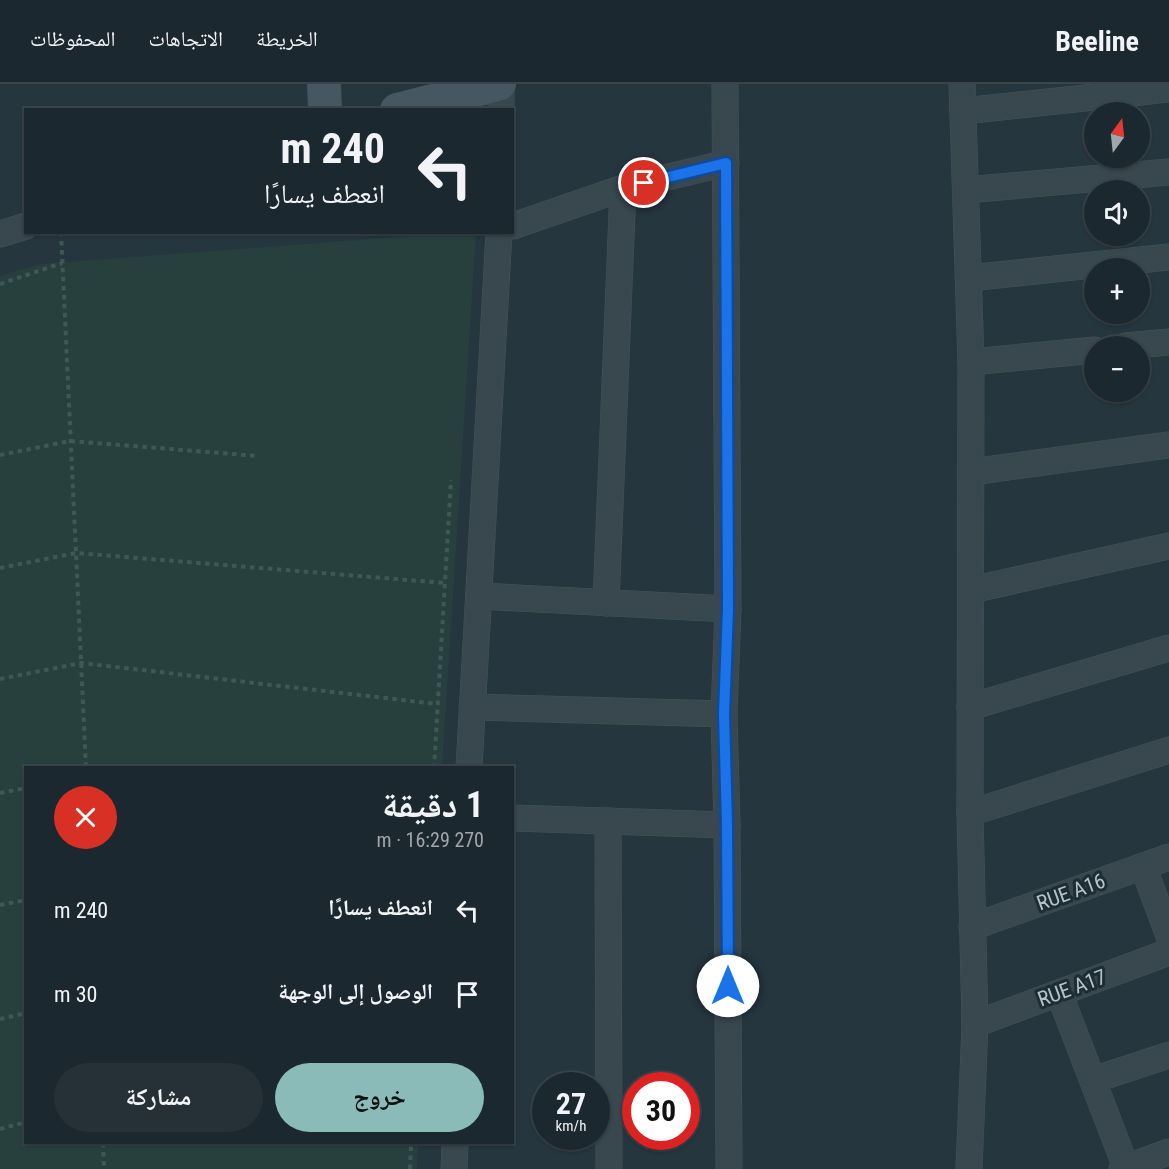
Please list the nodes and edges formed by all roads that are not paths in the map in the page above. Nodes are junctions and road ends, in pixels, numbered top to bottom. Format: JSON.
{"nodes":[{"id":1,"x":324,"y":84,"type":"edge"},
{"id":2,"x":500,"y":84,"type":"edge"},
{"id":3,"x":725,"y":84,"type":"edge"},
{"id":4,"x":963,"y":84,"type":"edge"},
{"id":5,"x":1169,"y":89,"type":"edge"},
{"id":6,"x":325,"y":108,"type":"edge"},
{"id":7,"x":405,"y":108,"type":"edge"},
{"id":8,"x":501,"y":108,"type":"edge"},
{"id":9,"x":963,"y":111,"type":"junction"},
{"id":10,"x":726,"y":163,"type":"junction"},
{"id":11,"x":1169,"y":172,"type":"edge"},
{"id":12,"x":623,"y":188,"type":"junction"},
{"id":13,"x":966,"y":190,"type":"junction"},
{"id":14,"x":514,"y":226,"type":"edge"},
{"id":15,"x":24,"y":227,"type":"edge"},
{"id":16,"x":0,"y":234,"type":"edge"},
{"id":17,"x":499,"y":234,"type":"edge"},
{"id":18,"x":1169,"y":257,"type":"edge"},
{"id":19,"x":969,"y":278,"type":"junction"},
{"id":20,"x":1169,"y":342,"type":"edge"},
{"id":21,"x":1150,"y":344,"type":"edge"},
{"id":22,"x":1084,"y":351,"type":"edge"},
{"id":23,"x":971,"y":362,"type":"junction"},
{"id":24,"x":1169,"y":445,"type":"edge"},
{"id":25,"x":971,"y":472,"type":"junction"},
{"id":26,"x":1169,"y":546,"type":"edge"},
{"id":27,"x":970,"y":590,"type":"junction"},
{"id":28,"x":480,"y":596,"type":"junction"},
{"id":29,"x":606,"y":603,"type":"junction"},
{"id":30,"x":728,"y":609,"type":"junction"},
{"id":31,"x":1169,"y":648,"type":"edge"},
{"id":32,"x":970,"y":707,"type":"junction"},
{"id":33,"x":472,"y":708,"type":"junction"},
{"id":34,"x":724,"y":714,"type":"junction"},
{"id":35,"x":1169,"y":750,"type":"edge"},
{"id":36,"x":469,"y":766,"type":"edge"},
{"id":37,"x":970,"y":813,"type":"junction"},
{"id":38,"x":514,"y":818,"type":"edge"},
{"id":39,"x":608,"y":821,"type":"junction"},
{"id":40,"x":727,"y":825,"type":"junction"},
{"id":41,"x":1169,"y":857,"type":"edge"},
{"id":42,"x":1143,"y":866,"type":"junction"},
{"id":43,"x":972,"y":927,"type":"junction"},
{"id":44,"x":1169,"y":936,"type":"edge"},
{"id":45,"x":1169,"y":952,"type":"edge"},
{"id":46,"x":1059,"y":993,"type":"junction"},
{"id":47,"x":975,"y":1024,"type":"junction"},
{"id":48,"x":1169,"y":1055,"type":"edge"},
{"id":49,"x":1093,"y":1080,"type":"junction"},
{"id":50,"x":455,"y":1144,"type":"edge"},
{"id":51,"x":1169,"y":1152,"type":"edge"},
{"id":52,"x":1124,"y":1168,"type":"edge"},
{"id":53,"x":454,"y":1169,"type":"edge"},
{"id":54,"x":609,"y":1169,"type":"edge"},
{"id":55,"x":729,"y":1169,"type":"edge"},
{"id":56,"x":969,"y":1169,"type":"edge"}],
"edges":[{"from":1,"to":6,"type":"street"},
{"from":2,"to":7,"type":"street"},
{"from":2,"to":8,"type":"street"},
{"from":3,"to":10,"type":"street"},
{"from":4,"to":9,"type":"street"},
{"from":5,"to":9,"type":"street"},
{"from":9,"to":13,"type":"street"},
{"from":10,"to":12,"type":"street"},
{"from":10,"to":30,"type":"street"},
{"from":11,"to":13,"type":"street"},
{"from":12,"to":14,"type":"street"},
{"from":12,"to":29,"type":"street"},
{"from":13,"to":19,"type":"street"},
{"from":15,"to":16,"type":"street"},
{"from":17,"to":28,"type":"street"},
{"from":18,"to":19,"type":"street"},
{"from":19,"to":23,"type":"street"},
{"from":20,"to":21,"type":"street"},
{"from":22,"to":23,"type":"street"},
{"from":23,"to":25,"type":"street"},
{"from":24,"to":25,"type":"street"},
{"from":25,"to":27,"type":"street"},
{"from":26,"to":27,"type":"street"},
{"from":27,"to":32,"type":"street"},
{"from":28,"to":29,"type":"street"},
{"from":28,"to":33,"type":"street"},
{"from":29,"to":30,"type":"street"},
{"from":30,"to":34,"type":"street"},
{"from":31,"to":32,"type":"street"},
{"from":32,"to":37,"type":"street"},
{"from":33,"to":34,"type":"street"},
{"from":33,"to":36,"type":"street"},
{"from":34,"to":40,"type":"street"},
{"from":35,"to":37,"type":"street"},
{"from":37,"to":43,"type":"street"},
{"from":38,"to":39,"type":"street"},
{"from":39,"to":40,"type":"street"},
{"from":39,"to":54,"type":"street"},
{"from":40,"to":55,"type":"street"},
{"from":41,"to":42,"type":"street","name":"RUE A16"},
{"from":42,"to":43,"type":"street","name":"RUE A16"},
{"from":42,"to":44,"type":"street"},
{"from":43,"to":47,"type":"street"},
{"from":45,"to":46,"type":"street","name":"RUE A17"},
{"from":46,"to":47,"type":"street","name":"RUE A17"},
{"from":46,"to":49,"type":"street"},
{"from":47,"to":56,"type":"street"},
{"from":48,"to":49,"type":"street"},
{"from":49,"to":52,"type":"street"},
{"from":50,"to":53,"type":"street"},
{"from":51,"to":52,"type":"street"}]}
